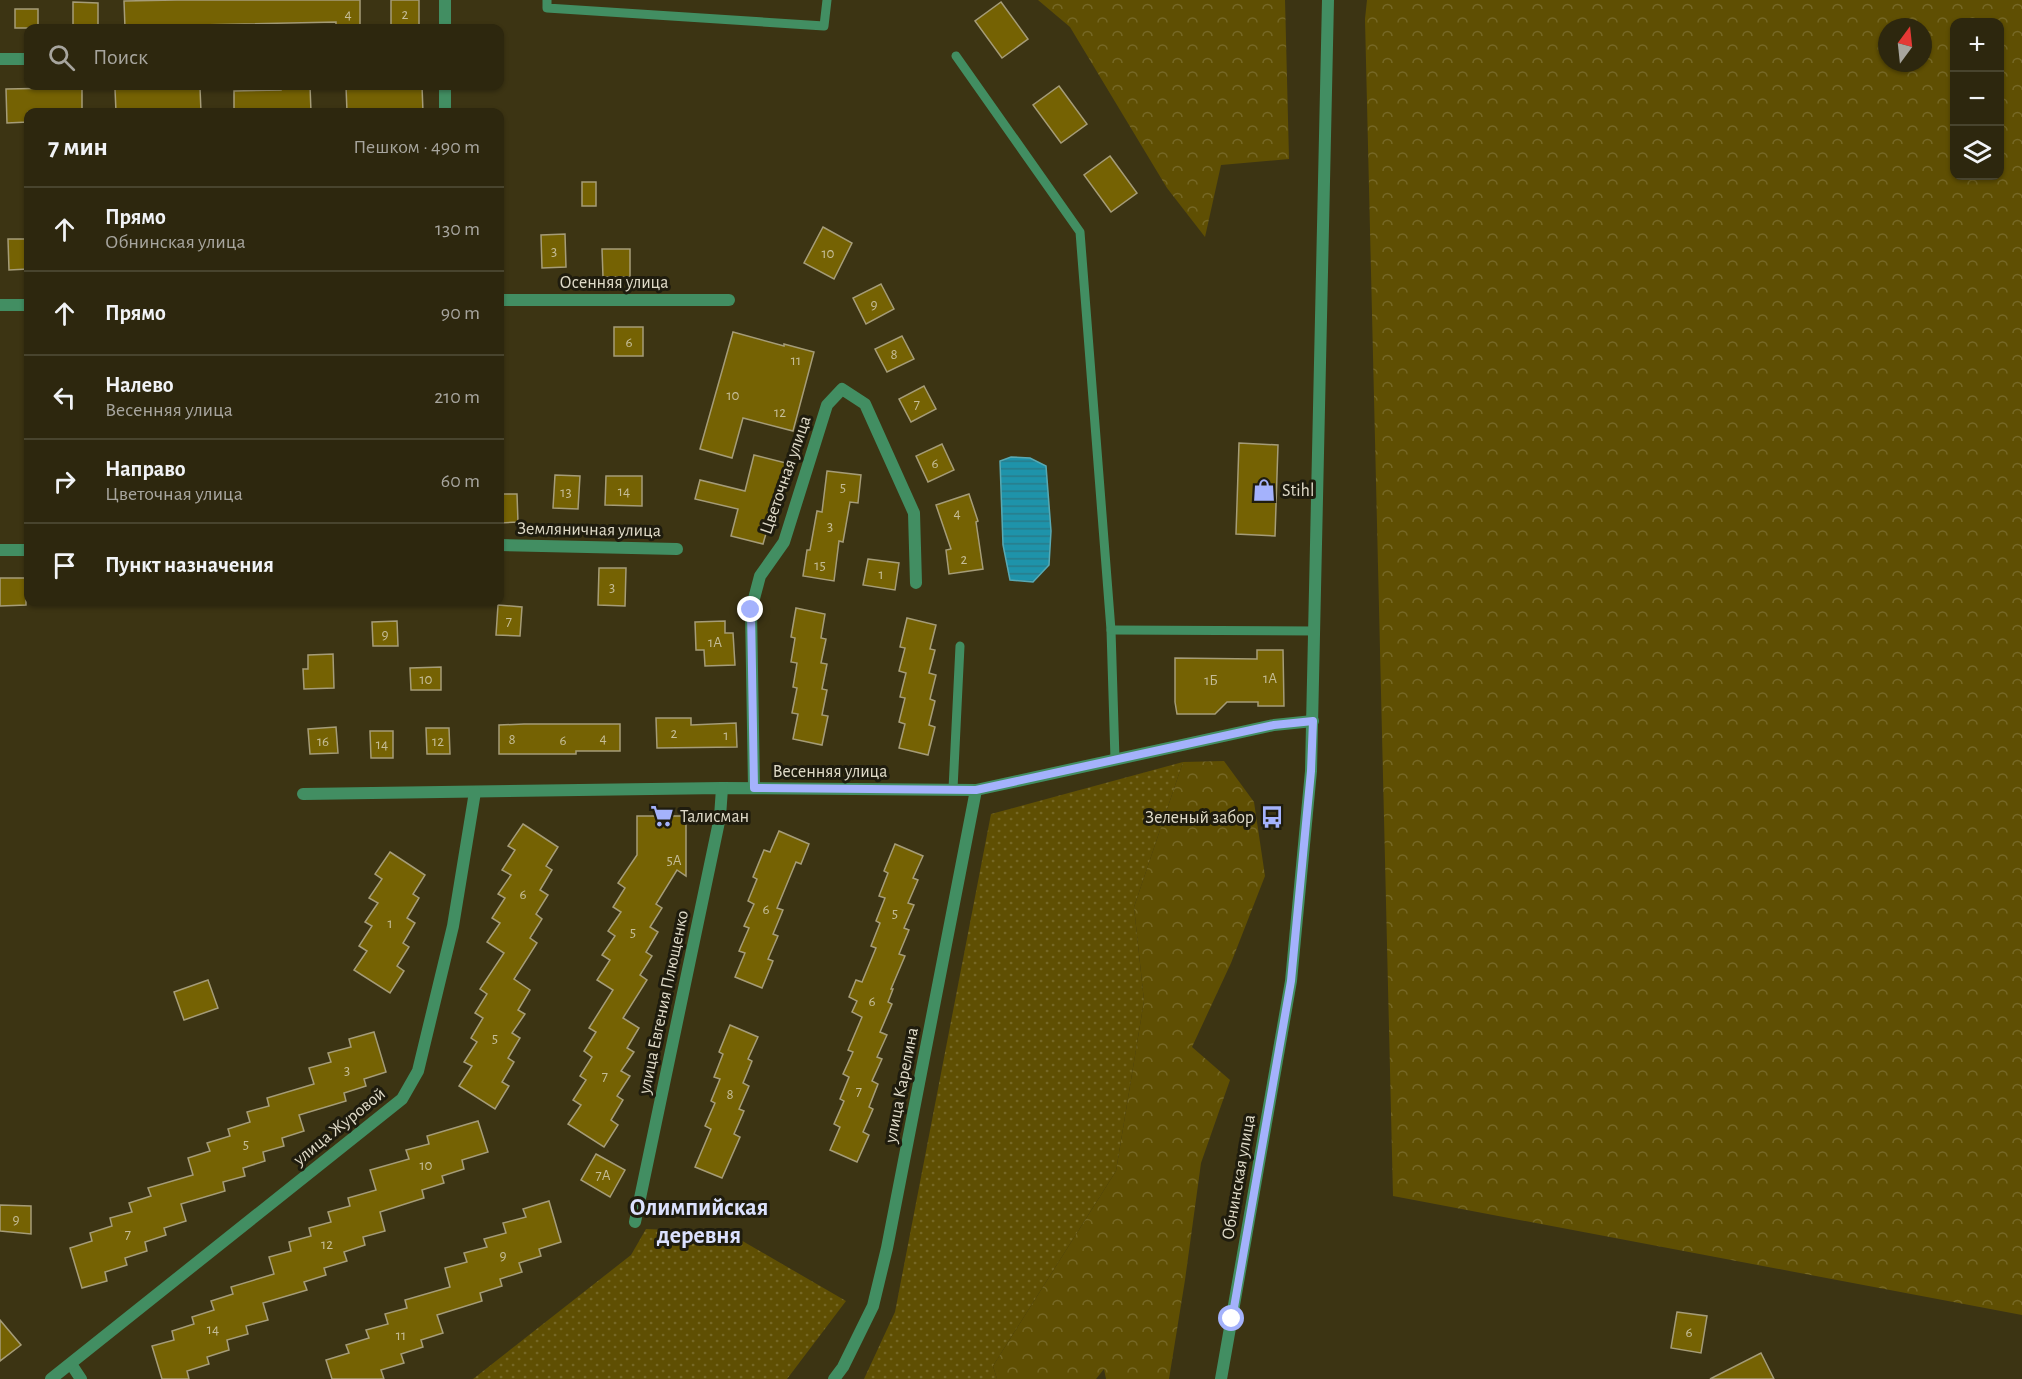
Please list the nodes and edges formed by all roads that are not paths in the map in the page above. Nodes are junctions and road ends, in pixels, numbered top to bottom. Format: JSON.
{"nodes":[{"id":1,"x":445,"y":0,"type":"edge"},
{"id":2,"x":547,"y":0,"type":"edge"},
{"id":3,"x":827,"y":0,"type":"edge"},
{"id":4,"x":1328,"y":0,"type":"edge"},
{"id":5,"x":445,"y":24,"type":"edge"},
{"id":6,"x":956,"y":56,"type":"dead end"},
{"id":7,"x":0,"y":59,"type":"edge"},
{"id":8,"x":24,"y":59,"type":"edge"},
{"id":9,"x":445,"y":90,"type":"edge"},
{"id":10,"x":445,"y":108,"type":"edge"},
{"id":11,"x":504,"y":300,"type":"edge"},
{"id":12,"x":729,"y":300,"type":"dead end"},
{"id":13,"x":0,"y":305,"type":"edge"},
{"id":14,"x":24,"y":305,"type":"edge"},
{"id":15,"x":504,"y":545,"type":"edge"},
{"id":16,"x":677,"y":549,"type":"dead end"},
{"id":17,"x":0,"y":550,"type":"edge"},
{"id":18,"x":24,"y":550,"type":"edge"},
{"id":19,"x":916,"y":584,"type":"dead end"},
{"id":20,"x":1111,"y":630,"type":"junction"},
{"id":21,"x":1315,"y":631,"type":"junction"},
{"id":22,"x":960,"y":646,"type":"dead end"},
{"id":23,"x":1313,"y":721,"type":"junction"},
{"id":24,"x":1115,"y":759,"type":"junction"},
{"id":25,"x":722,"y":788,"type":"junction"},
{"id":26,"x":754,"y":788,"type":"junction"},
{"id":27,"x":953,"y":789,"type":"junction"},
{"id":28,"x":976,"y":790,"type":"junction"},
{"id":29,"x":475,"y":792,"type":"junction"},
{"id":30,"x":303,"y":794,"type":"dead end"},
{"id":31,"x":635,"y":1221,"type":"dead end"},
{"id":32,"x":70,"y":1364,"type":"junction"},
{"id":33,"x":51,"y":1379,"type":"edge"},
{"id":34,"x":81,"y":1379,"type":"edge"},
{"id":35,"x":834,"y":1379,"type":"edge"},
{"id":36,"x":1221,"y":1379,"type":"edge"}],
"edges":[{"from":1,"to":5,"type":"street"},
{"from":2,"to":3,"type":"lane"},
{"from":4,"to":21,"type":"street","name":"Обнинская улица"},
{"from":6,"to":20,"type":"lane"},
{"from":7,"to":8,"type":"street"},
{"from":9,"to":10,"type":"street"},
{"from":11,"to":12,"type":"street","name":"Осенняя улица"},
{"from":13,"to":14,"type":"street"},
{"from":15,"to":16,"type":"street","name":"Земляничная улица"},
{"from":17,"to":18,"type":"street"},
{"from":19,"to":26,"type":"street","name":"Цветочная улица"},
{"from":20,"to":21,"type":"lane"},
{"from":20,"to":24,"type":"lane"},
{"from":21,"to":23,"type":"street","name":"Обнинская улица"},
{"from":22,"to":27,"type":"lane"},
{"from":23,"to":24,"type":"street","name":"Весенняя улица"},
{"from":23,"to":36,"type":"street","name":"Обнинская улица"},
{"from":24,"to":28,"type":"street","name":"Весенняя улица"},
{"from":25,"to":26,"type":"street","name":"Весенняя улица"},
{"from":25,"to":29,"type":"street","name":"Весенняя улица"},
{"from":25,"to":31,"type":"street","name":"улица Евгения Плющенко"},
{"from":26,"to":27,"type":"street","name":"Весенняя улица"},
{"from":27,"to":28,"type":"street","name":"Весенняя улица"},
{"from":28,"to":35,"type":"street","name":"улица Карелина"},
{"from":29,"to":30,"type":"street","name":"Весенняя улица"},
{"from":29,"to":32,"type":"street","name":"улица Журовой"},
{"from":32,"to":33,"type":"street","name":"улица Журовой"},
{"from":32,"to":34,"type":"street"}]}
